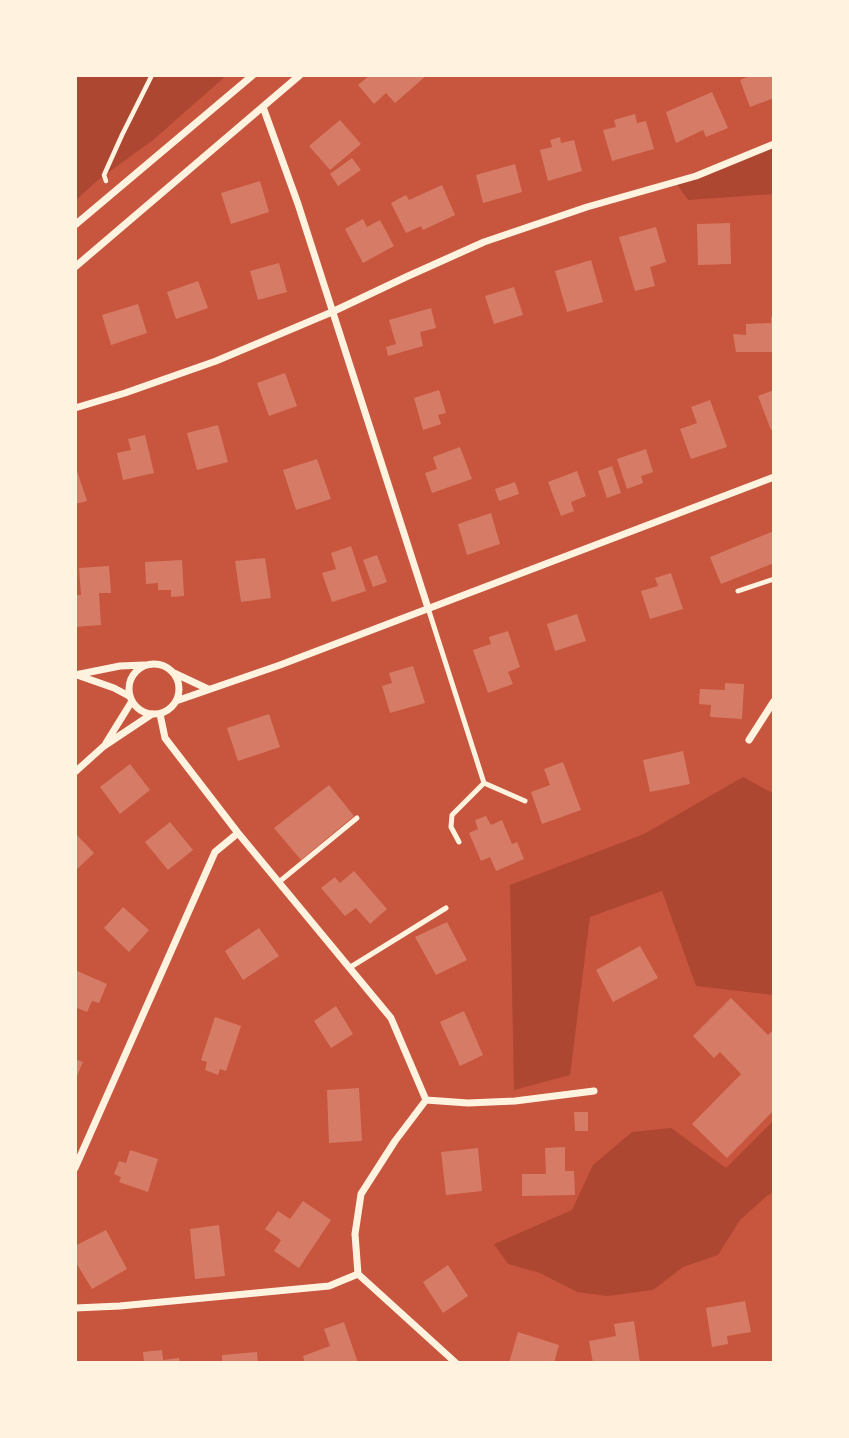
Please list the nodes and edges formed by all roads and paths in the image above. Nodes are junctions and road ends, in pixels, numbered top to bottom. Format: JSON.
{"nodes":[{"id":1,"x":152,"y":75,"type":"edge"},
{"id":2,"x":253,"y":75,"type":"edge"},
{"id":3,"x":300,"y":75,"type":"edge"},
{"id":4,"x":263,"y":107,"type":"junction"},
{"id":5,"x":774,"y":144,"type":"edge"},
{"id":6,"x":111,"y":194,"type":"junction"},
{"id":7,"x":75,"y":225,"type":"edge"},
{"id":8,"x":75,"y":267,"type":"edge"},
{"id":9,"x":332,"y":312,"type":"junction"},
{"id":10,"x":75,"y":408,"type":"edge"},
{"id":11,"x":774,"y":477,"type":"edge"},
{"id":12,"x":774,"y":579,"type":"edge"},
{"id":13,"x":738,"y":591,"type":"dead end"},
{"id":14,"x":428,"y":608,"type":"junction"},
{"id":15,"x":149,"y":664,"type":"junction"},
{"id":16,"x":174,"y":673,"type":"junction"},
{"id":17,"x":76,"y":675,"type":"edge"},
{"id":18,"x":208,"y":689,"type":"junction"},
{"id":19,"x":131,"y":699,"type":"junction"},
{"id":20,"x":176,"y":701,"type":"junction"},
{"id":21,"x":774,"y":701,"type":"edge"},
{"id":22,"x":156,"y":714,"type":"junction"},
{"id":23,"x":749,"y":740,"type":"dead end"},
{"id":24,"x":104,"y":746,"type":"junction"},
{"id":25,"x":75,"y":772,"type":"edge"},
{"id":26,"x":484,"y":783,"type":"junction"},
{"id":27,"x":525,"y":800,"type":"dead end"},
{"id":28,"x":358,"y":818,"type":"dead end"},
{"id":29,"x":238,"y":833,"type":"junction"},
{"id":30,"x":459,"y":842,"type":"dead end"},
{"id":31,"x":279,"y":883,"type":"junction"},
{"id":32,"x":446,"y":908,"type":"dead end"},
{"id":33,"x":349,"y":968,"type":"junction"},
{"id":34,"x":594,"y":1091,"type":"dead end"},
{"id":35,"x":426,"y":1100,"type":"junction"},
{"id":36,"x":75,"y":1168,"type":"edge"},
{"id":37,"x":358,"y":1273,"type":"junction"},
{"id":38,"x":75,"y":1307,"type":"edge"},
{"id":39,"x":456,"y":1363,"type":"edge"}],
"edges":[{"from":1,"to":6,"type":"path"},
{"from":2,"to":6,"type":"street"},
{"from":3,"to":4,"type":"street"},
{"from":4,"to":8,"type":"street"},
{"from":4,"to":9,"type":"street"},
{"from":5,"to":9,"type":"street"},
{"from":6,"to":7,"type":"street"},
{"from":9,"to":10,"type":"street"},
{"from":9,"to":14,"type":"street"},
{"from":11,"to":14,"type":"street"},
{"from":12,"to":13,"type":"lane"},
{"from":14,"to":18,"type":"street"},
{"from":14,"to":26,"type":"lane"},
{"from":15,"to":16,"type":"street"},
{"from":15,"to":17,"type":"street"},
{"from":15,"to":19,"type":"street"},
{"from":16,"to":18,"type":"street"},
{"from":16,"to":20,"type":"street"},
{"from":17,"to":19,"type":"street"},
{"from":18,"to":20,"type":"street"},
{"from":19,"to":22,"type":"street"},
{"from":19,"to":24,"type":"street"},
{"from":20,"to":22,"type":"street"},
{"from":21,"to":23,"type":"street"},
{"from":22,"to":24,"type":"street"},
{"from":22,"to":29,"type":"street"},
{"from":24,"to":25,"type":"street"},
{"from":26,"to":27,"type":"lane"},
{"from":26,"to":30,"type":"lane"},
{"from":28,"to":31,"type":"lane"},
{"from":29,"to":31,"type":"street"},
{"from":29,"to":36,"type":"street"},
{"from":31,"to":33,"type":"street"},
{"from":32,"to":33,"type":"lane"},
{"from":33,"to":35,"type":"street"},
{"from":34,"to":35,"type":"street"},
{"from":35,"to":37,"type":"street"},
{"from":37,"to":38,"type":"street"},
{"from":37,"to":39,"type":"street"}]}
